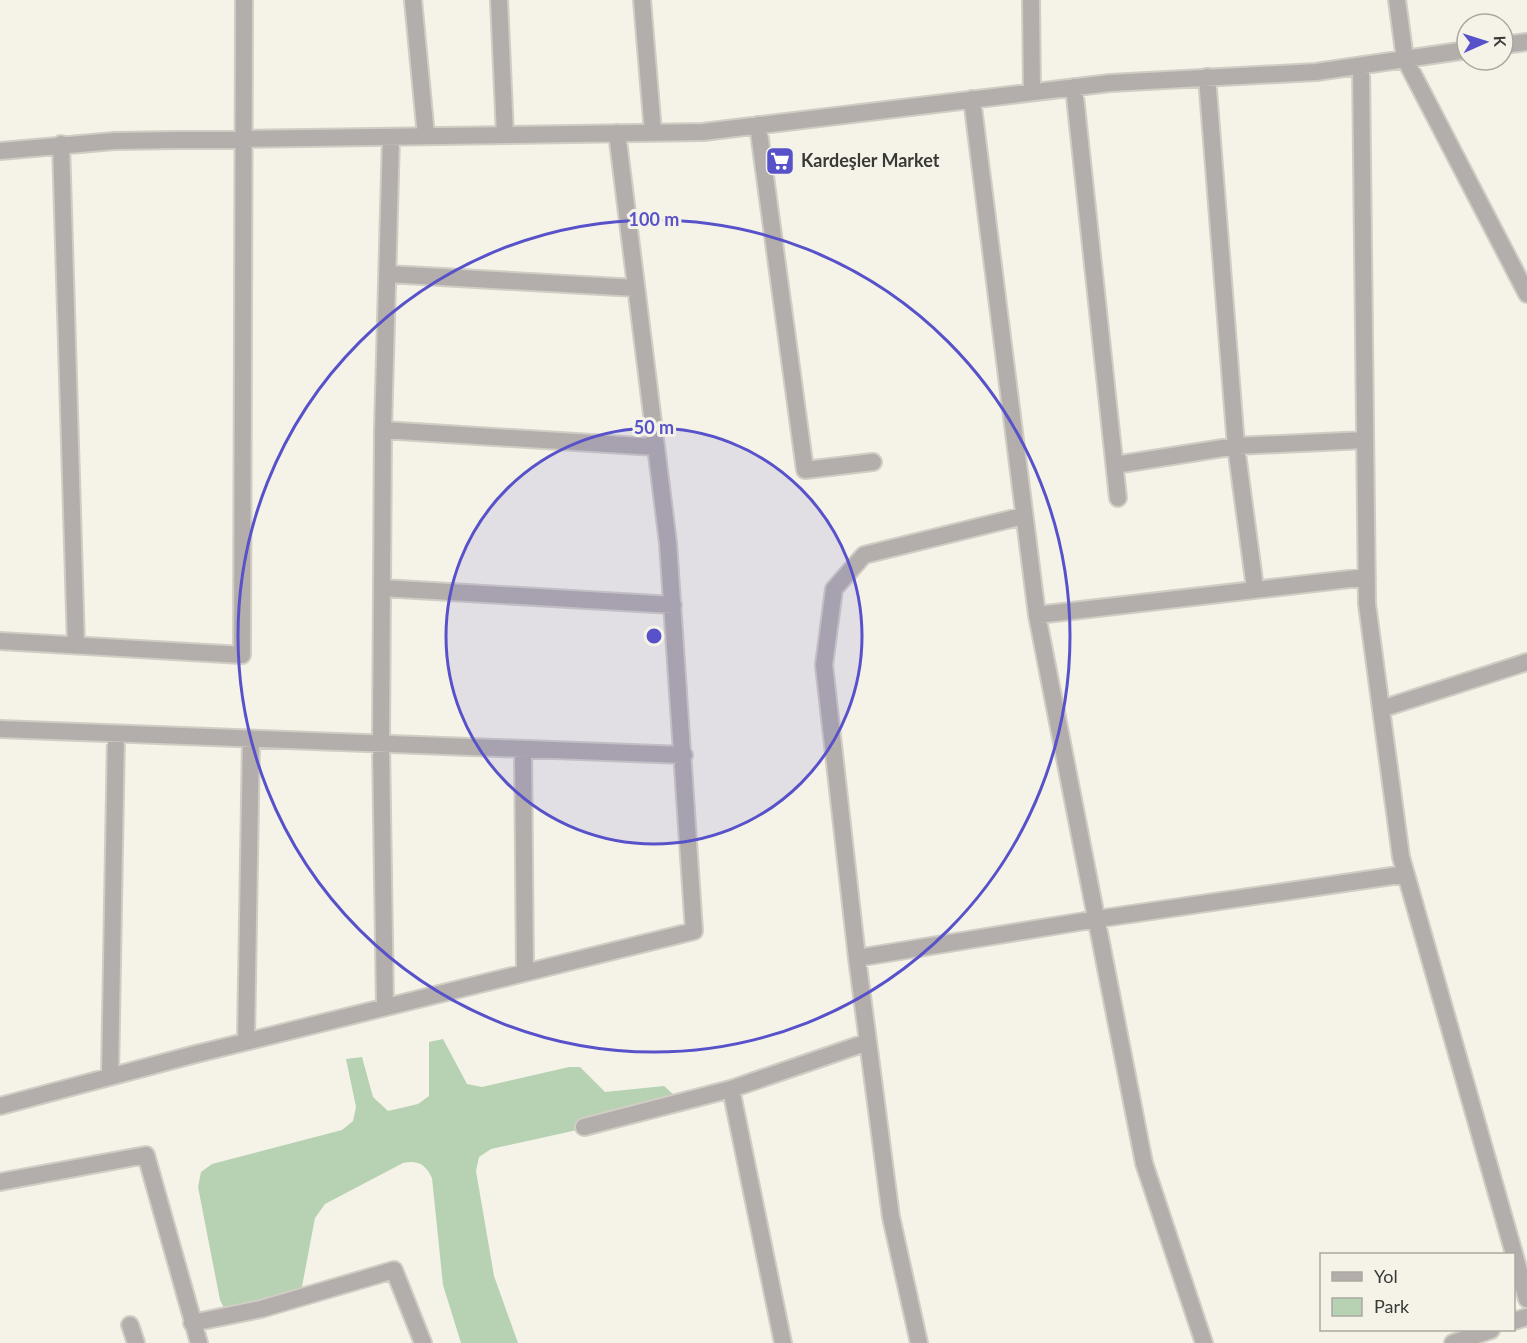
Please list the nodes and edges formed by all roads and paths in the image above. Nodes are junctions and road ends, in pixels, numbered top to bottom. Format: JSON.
{"nodes":[{"id":1,"x":244,"y":0,"type":"edge"},
{"id":2,"x":413,"y":0,"type":"edge"},
{"id":3,"x":499,"y":0,"type":"edge"},
{"id":4,"x":642,"y":0,"type":"edge"},
{"id":5,"x":1031,"y":0,"type":"edge"},
{"id":6,"x":1397,"y":0,"type":"edge"},
{"id":7,"x":1455,"y":52,"type":"edge"},
{"id":8,"x":1405,"y":59,"type":"junction"},
{"id":9,"x":1361,"y":66,"type":"junction"},
{"id":10,"x":1208,"y":77,"type":"junction"},
{"id":11,"x":1074,"y":87,"type":"junction"},
{"id":12,"x":1032,"y":92,"type":"junction"},
{"id":13,"x":972,"y":99,"type":"junction"},
{"id":14,"x":758,"y":125,"type":"junction"},
{"id":15,"x":653,"y":132,"type":"junction"},
{"id":16,"x":617,"y":133,"type":"junction"},
{"id":17,"x":505,"y":135,"type":"junction"},
{"id":18,"x":391,"y":136,"type":"junction"},
{"id":19,"x":426,"y":136,"type":"junction"},
{"id":20,"x":243,"y":139,"type":"junction"},
{"id":21,"x":61,"y":144,"type":"junction"},
{"id":22,"x":0,"y":151,"type":"edge"},
{"id":23,"x":388,"y":274,"type":"junction"},
{"id":24,"x":636,"y":288,"type":"junction"},
{"id":25,"x":1527,"y":294,"type":"edge"},
{"id":26,"x":383,"y":430,"type":"junction"},
{"id":27,"x":1365,"y":440,"type":"junction"},
{"id":28,"x":1236,"y":446,"type":"junction"},
{"id":29,"x":656,"y":447,"type":"junction"},
{"id":30,"x":873,"y":462,"type":"dead end"},
{"id":31,"x":1114,"y":465,"type":"junction"},
{"id":32,"x":1118,"y":498,"type":"dead end"},
{"id":33,"x":1023,"y":516,"type":"junction"},
{"id":34,"x":1367,"y":577,"type":"junction"},
{"id":35,"x":382,"y":588,"type":"junction"},
{"id":36,"x":1255,"y":588,"type":"junction"},
{"id":37,"x":673,"y":605,"type":"junction"},
{"id":38,"x":1037,"y":615,"type":"junction"},
{"id":39,"x":0,"y":641,"type":"edge"},
{"id":40,"x":76,"y":645,"type":"junction"},
{"id":41,"x":1527,"y":662,"type":"edge"},
{"id":42,"x":1381,"y":710,"type":"junction"},
{"id":43,"x":0,"y":729,"type":"edge"},
{"id":44,"x":116,"y":734,"type":"junction"},
{"id":45,"x":251,"y":739,"type":"junction"},
{"id":46,"x":381,"y":744,"type":"junction"},
{"id":47,"x":523,"y":749,"type":"junction"},
{"id":48,"x":684,"y":755,"type":"junction"},
{"id":49,"x":1406,"y":874,"type":"junction"},
{"id":50,"x":1097,"y":919,"type":"junction"},
{"id":51,"x":857,"y":958,"type":"junction"},
{"id":52,"x":525,"y":972,"type":"junction"},
{"id":53,"x":385,"y":1007,"type":"junction"},
{"id":54,"x":246,"y":1041,"type":"junction"},
{"id":55,"x":868,"y":1042,"type":"junction"},
{"id":56,"x":110,"y":1077,"type":"junction"},
{"id":57,"x":731,"y":1089,"type":"junction"},
{"id":58,"x":0,"y":1106,"type":"edge"},
{"id":59,"x":584,"y":1127,"type":"dead end"},
{"id":60,"x":0,"y":1182,"type":"edge"},
{"id":61,"x":1514,"y":1253,"type":"edge"},
{"id":62,"x":1515,"y":1257,"type":"edge"},
{"id":63,"x":1527,"y":1299,"type":"edge"},
{"id":64,"x":192,"y":1323,"type":"junction"},
{"id":65,"x":130,"y":1325,"type":"dead end"},
{"id":66,"x":1486,"y":1331,"type":"edge"},
{"id":67,"x":136,"y":1343,"type":"edge"},
{"id":68,"x":199,"y":1343,"type":"edge"},
{"id":69,"x":423,"y":1343,"type":"edge"},
{"id":70,"x":783,"y":1343,"type":"edge"},
{"id":71,"x":919,"y":1343,"type":"edge"},
{"id":72,"x":1204,"y":1343,"type":"edge"},
{"id":73,"x":1453,"y":1343,"type":"edge"}],
"edges":[{"from":1,"to":20,"type":"street"},
{"from":2,"to":19,"type":"street"},
{"from":3,"to":17,"type":"street"},
{"from":4,"to":15,"type":"street"},
{"from":5,"to":12,"type":"street"},
{"from":6,"to":8,"type":"street"},
{"from":7,"to":8,"type":"street"},
{"from":8,"to":9,"type":"street"},
{"from":8,"to":25,"type":"street"},
{"from":9,"to":10,"type":"street"},
{"from":9,"to":27,"type":"street"},
{"from":10,"to":11,"type":"street"},
{"from":10,"to":28,"type":"street"},
{"from":11,"to":12,"type":"street"},
{"from":11,"to":31,"type":"street"},
{"from":12,"to":13,"type":"street"},
{"from":13,"to":14,"type":"street"},
{"from":13,"to":33,"type":"street"},
{"from":14,"to":15,"type":"street"},
{"from":14,"to":30,"type":"street"},
{"from":15,"to":16,"type":"street"},
{"from":16,"to":17,"type":"street"},
{"from":16,"to":24,"type":"street"},
{"from":17,"to":19,"type":"street"},
{"from":18,"to":19,"type":"street"},
{"from":18,"to":20,"type":"street"},
{"from":18,"to":23,"type":"street"},
{"from":20,"to":21,"type":"street"},
{"from":20,"to":40,"type":"street"},
{"from":21,"to":22,"type":"street"},
{"from":21,"to":40,"type":"street"},
{"from":23,"to":24,"type":"street"},
{"from":23,"to":26,"type":"street"},
{"from":24,"to":29,"type":"street"},
{"from":26,"to":29,"type":"street"},
{"from":26,"to":35,"type":"street"},
{"from":27,"to":28,"type":"street"},
{"from":27,"to":34,"type":"street"},
{"from":28,"to":31,"type":"street"},
{"from":28,"to":36,"type":"street"},
{"from":29,"to":37,"type":"street"},
{"from":31,"to":32,"type":"street"},
{"from":33,"to":38,"type":"street"},
{"from":33,"to":51,"type":"street"},
{"from":34,"to":36,"type":"street"},
{"from":34,"to":42,"type":"street"},
{"from":35,"to":37,"type":"street"},
{"from":35,"to":46,"type":"street"},
{"from":36,"to":38,"type":"street"},
{"from":37,"to":48,"type":"street"},
{"from":38,"to":50,"type":"street"},
{"from":39,"to":40,"type":"street"},
{"from":41,"to":42,"type":"street"},
{"from":42,"to":49,"type":"street"},
{"from":43,"to":44,"type":"street"},
{"from":44,"to":45,"type":"street"},
{"from":44,"to":56,"type":"street"},
{"from":45,"to":46,"type":"street"},
{"from":45,"to":54,"type":"street"},
{"from":46,"to":47,"type":"street"},
{"from":46,"to":53,"type":"street"},
{"from":47,"to":48,"type":"street"},
{"from":47,"to":52,"type":"street"},
{"from":48,"to":52,"type":"street"},
{"from":49,"to":50,"type":"street"},
{"from":49,"to":61,"type":"street"},
{"from":50,"to":51,"type":"street"},
{"from":50,"to":72,"type":"street"},
{"from":51,"to":55,"type":"street"},
{"from":52,"to":53,"type":"street"},
{"from":53,"to":54,"type":"street"},
{"from":54,"to":56,"type":"street"},
{"from":55,"to":57,"type":"street"},
{"from":55,"to":71,"type":"street"},
{"from":56,"to":58,"type":"street"},
{"from":57,"to":59,"type":"street"},
{"from":57,"to":70,"type":"street"},
{"from":60,"to":64,"type":"street"},
{"from":62,"to":63,"type":"street"},
{"from":64,"to":68,"type":"street"},
{"from":64,"to":69,"type":"street"},
{"from":65,"to":67,"type":"street"},
{"from":66,"to":73,"type":"street"}]}
